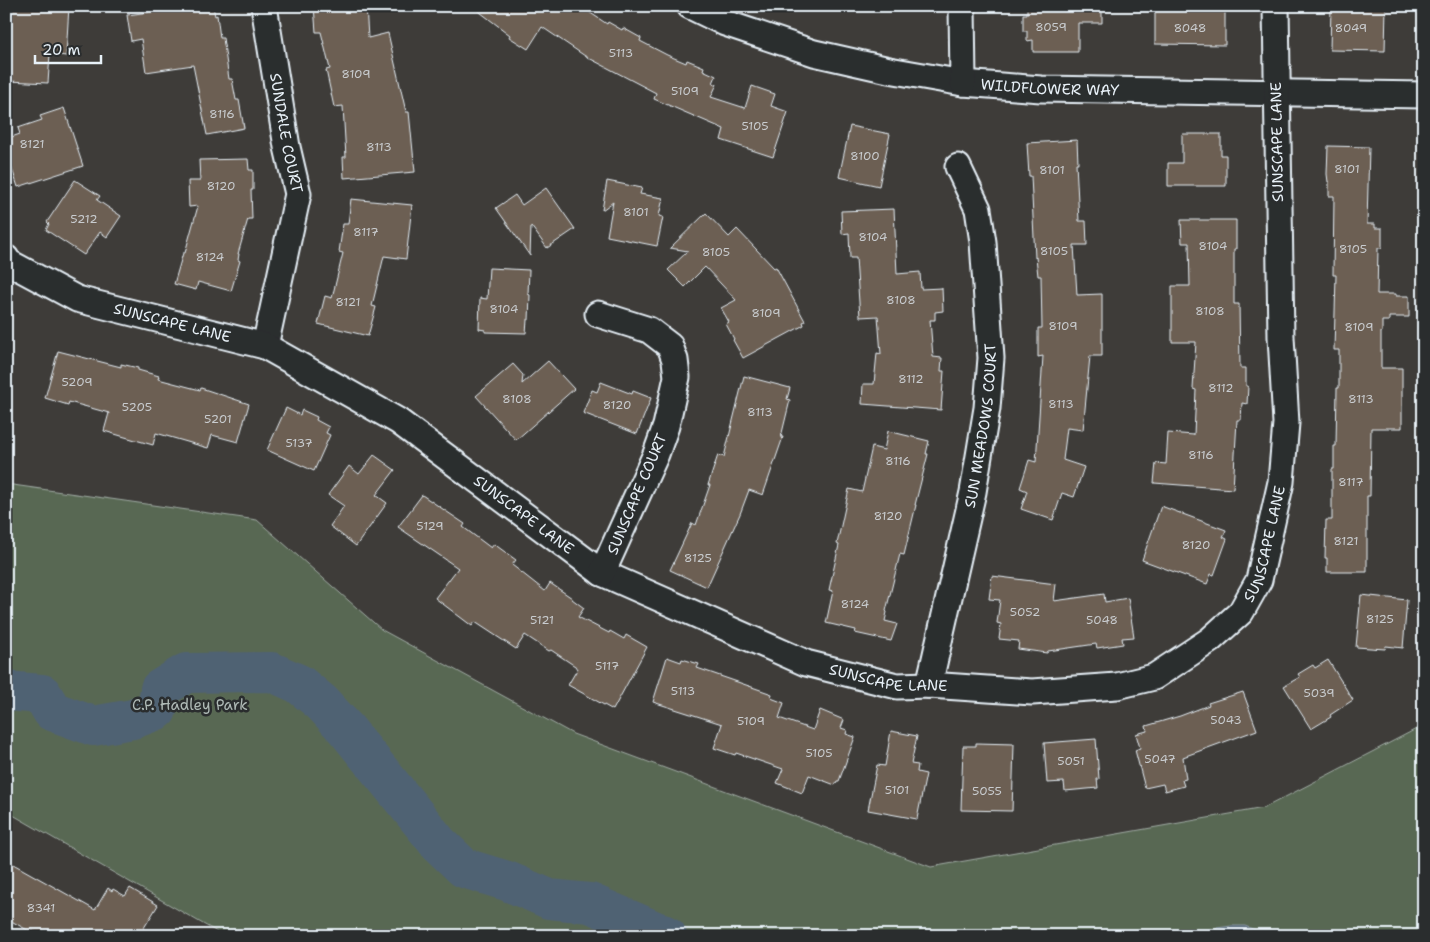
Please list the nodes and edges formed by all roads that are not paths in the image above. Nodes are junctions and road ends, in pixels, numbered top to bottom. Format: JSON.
{"nodes":[{"id":1,"x":264,"y":6,"type":"edge"},
{"id":2,"x":690,"y":6,"type":"edge"},
{"id":3,"x":962,"y":6,"type":"edge"},
{"id":4,"x":1276,"y":6,"type":"edge"},
{"id":5,"x":962,"y":83,"type":"junction"},
{"id":6,"x":1277,"y":93,"type":"junction"},
{"id":7,"x":1424,"y":95,"type":"edge"},
{"id":8,"x":958,"y":167,"type":"dead end"},
{"id":9,"x":6,"y":258,"type":"edge"},
{"id":10,"x":598,"y":314,"type":"dead end"},
{"id":11,"x":265,"y":346,"type":"junction"},
{"id":12,"x":602,"y":573,"type":"junction"},
{"id":13,"x":929,"y":685,"type":"junction"}],
"edges":[{"from":1,"to":11,"type":"street","name":"SUNDALE COURT"},
{"from":2,"to":5,"type":"street","name":"WILDFLOWER WAY"},
{"from":3,"to":5,"type":"street"},
{"from":4,"to":6,"type":"street","name":"SUNSCAPE LANE"},
{"from":5,"to":6,"type":"street","name":"WILDFLOWER WAY"},
{"from":6,"to":7,"type":"street","name":"WILDFLOWER WAY"},
{"from":6,"to":13,"type":"street","name":"SUNSCAPE LANE"},
{"from":8,"to":13,"type":"street","name":"SUN MEADOWS COURT"},
{"from":9,"to":11,"type":"street","name":"SUNSCAPE LANE"},
{"from":10,"to":12,"type":"street","name":"SUNSCAPE COURT"},
{"from":11,"to":12,"type":"street","name":"SUNSCAPE LANE"},
{"from":12,"to":13,"type":"street","name":"SUNSCAPE LANE"}]}
